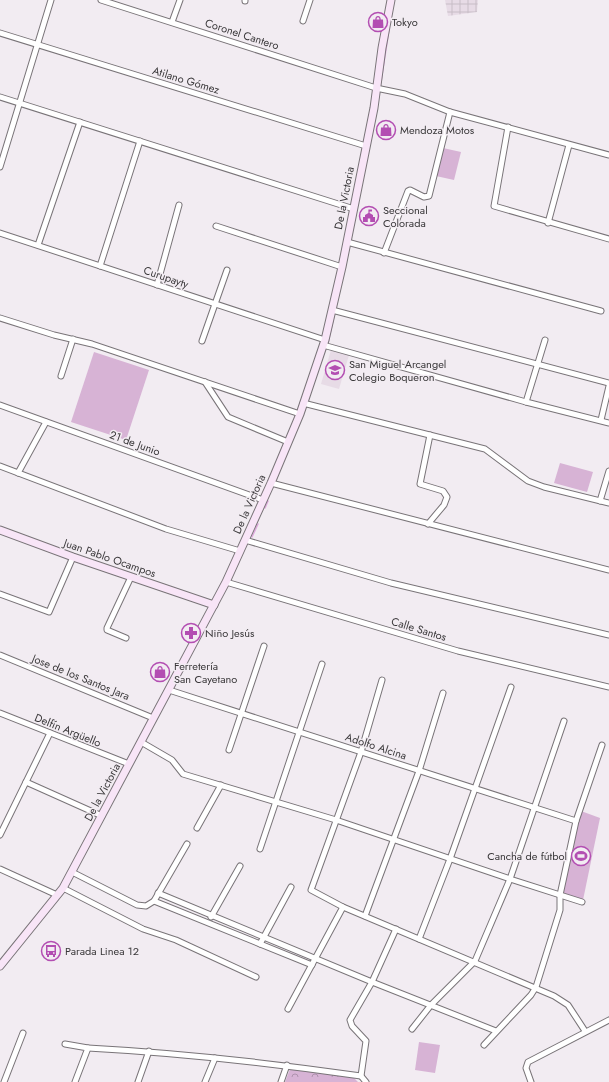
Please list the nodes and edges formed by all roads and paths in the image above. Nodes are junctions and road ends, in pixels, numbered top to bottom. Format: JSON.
{"nodes":[{"id":1,"x":51,"y":0,"type":"edge"},
{"id":2,"x":101,"y":0,"type":"edge"},
{"id":3,"x":180,"y":0,"type":"edge"},
{"id":4,"x":310,"y":0,"type":"edge"},
{"id":5,"x":391,"y":0,"type":"edge"},
{"id":6,"x":115,"y":2,"type":"edge"},
{"id":7,"x":303,"y":21,"type":"dead end"},
{"id":8,"x":172,"y":22,"type":"junction"},
{"id":9,"x":0,"y":33,"type":"edge"},
{"id":10,"x":37,"y":44,"type":"junction"},
{"id":11,"x":376,"y":88,"type":"junction"},
{"id":12,"x":0,"y":97,"type":"edge"},
{"id":13,"x":20,"y":103,"type":"junction"},
{"id":14,"x":450,"y":112,"type":"junction"},
{"id":15,"x":80,"y":122,"type":"junction"},
{"id":16,"x":508,"y":127,"type":"junction"},
{"id":17,"x":140,"y":141,"type":"junction"},
{"id":18,"x":569,"y":145,"type":"junction"},
{"id":19,"x":366,"y":146,"type":"junction"},
{"id":20,"x":609,"y":155,"type":"edge"},
{"id":21,"x":0,"y":167,"type":"edge"},
{"id":22,"x":179,"y":205,"type":"dead end"},
{"id":23,"x":354,"y":209,"type":"junction"},
{"id":24,"x":548,"y":223,"type":"junction"},
{"id":25,"x":216,"y":226,"type":"dead end"},
{"id":26,"x":0,"y":233,"type":"edge"},
{"id":27,"x":609,"y":239,"type":"edge"},
{"id":28,"x":347,"y":242,"type":"junction"},
{"id":29,"x":38,"y":245,"type":"junction"},
{"id":30,"x":384,"y":252,"type":"junction"},
{"id":31,"x":100,"y":266,"type":"junction"},
{"id":32,"x":342,"y":266,"type":"junction"},
{"id":33,"x":227,"y":270,"type":"dead end"},
{"id":34,"x":157,"y":285,"type":"junction"},
{"id":35,"x":215,"y":305,"type":"junction"},
{"id":36,"x":332,"y":310,"type":"junction"},
{"id":37,"x":601,"y":311,"type":"dead end"},
{"id":38,"x":0,"y":318,"type":"edge"},
{"id":39,"x":73,"y":339,"type":"junction"},
{"id":40,"x":545,"y":340,"type":"dead end"},
{"id":41,"x":202,"y":341,"type":"dead end"},
{"id":42,"x":324,"y":343,"type":"junction"},
{"id":43,"x":537,"y":365,"type":"junction"},
{"id":44,"x":61,"y":376,"type":"dead end"},
{"id":45,"x":205,"y":382,"type":"junction"},
{"id":46,"x":609,"y":384,"type":"edge"},
{"id":47,"x":304,"y":402,"type":"junction"},
{"id":48,"x":526,"y":402,"type":"junction"},
{"id":49,"x":0,"y":405,"type":"edge"},
{"id":50,"x":300,"y":414,"type":"junction"},
{"id":51,"x":601,"y":420,"type":"junction"},
{"id":52,"x":46,"y":422,"type":"junction"},
{"id":53,"x":609,"y":423,"type":"edge"},
{"id":54,"x":430,"y":435,"type":"junction"},
{"id":55,"x":288,"y":442,"type":"junction"},
{"id":56,"x":0,"y":466,"type":"edge"},
{"id":57,"x":609,"y":471,"type":"edge"},
{"id":58,"x":18,"y":473,"type":"junction"},
{"id":59,"x":271,"y":483,"type":"junction"},
{"id":60,"x":263,"y":500,"type":"junction"},
{"id":61,"x":600,"y":501,"type":"junction"},
{"id":62,"x":609,"y":503,"type":"edge"},
{"id":63,"x":428,"y":524,"type":"junction"},
{"id":64,"x":0,"y":530,"type":"edge"},
{"id":65,"x":245,"y":540,"type":"junction"},
{"id":66,"x":240,"y":551,"type":"junction"},
{"id":67,"x":73,"y":557,"type":"junction"},
{"id":68,"x":609,"y":570,"type":"edge"},
{"id":69,"x":131,"y":577,"type":"junction"},
{"id":70,"x":226,"y":582,"type":"junction"},
{"id":71,"x":0,"y":594,"type":"edge"},
{"id":72,"x":214,"y":605,"type":"junction"},
{"id":73,"x":609,"y":635,"type":"edge"},
{"id":74,"x":126,"y":638,"type":"dead end"},
{"id":75,"x":264,"y":646,"type":"dead end"},
{"id":76,"x":0,"y":655,"type":"edge"},
{"id":77,"x":322,"y":664,"type":"dead end"},
{"id":78,"x":382,"y":680,"type":"dead end"},
{"id":79,"x":511,"y":687,"type":"dead end"},
{"id":80,"x":609,"y":687,"type":"edge"},
{"id":81,"x":169,"y":690,"type":"junction"},
{"id":82,"x":443,"y":694,"type":"dead end"},
{"id":83,"x":0,"y":713,"type":"edge"},
{"id":84,"x":242,"y":714,"type":"junction"},
{"id":85,"x":154,"y":718,"type":"junction"},
{"id":86,"x":564,"y":721,"type":"dead end"},
{"id":87,"x":298,"y":732,"type":"junction"},
{"id":88,"x":50,"y":733,"type":"junction"},
{"id":89,"x":141,"y":742,"type":"junction"},
{"id":90,"x":602,"y":745,"type":"dead end"},
{"id":91,"x":229,"y":750,"type":"dead end"},
{"id":92,"x":361,"y":752,"type":"junction"},
{"id":93,"x":129,"y":764,"type":"junction"},
{"id":94,"x":419,"y":771,"type":"junction"},
{"id":95,"x":26,"y":782,"type":"junction"},
{"id":96,"x":221,"y":785,"type":"junction"},
{"id":97,"x":475,"y":789,"type":"junction"},
{"id":98,"x":276,"y":801,"type":"junction"},
{"id":99,"x":536,"y":809,"type":"junction"},
{"id":100,"x":102,"y":816,"type":"junction"},
{"id":101,"x":336,"y":820,"type":"junction"},
{"id":102,"x":576,"y":821,"type":"junction"},
{"id":103,"x":197,"y":828,"type":"dead end"},
{"id":104,"x":0,"y":835,"type":"edge"},
{"id":105,"x":393,"y":840,"type":"junction"},
{"id":106,"x":187,"y":844,"type":"dead end"},
{"id":107,"x":260,"y":849,"type":"dead end"},
{"id":108,"x":450,"y":859,"type":"junction"},
{"id":109,"x":240,"y":866,"type":"dead end"},
{"id":110,"x":0,"y":869,"type":"edge"},
{"id":111,"x":72,"y":872,"type":"junction"},
{"id":112,"x":510,"y":879,"type":"junction"},
{"id":113,"x":63,"y":888,"type":"junction"},
{"id":114,"x":291,"y":888,"type":"dead end"},
{"id":115,"x":158,"y":893,"type":"junction"},
{"id":116,"x":560,"y":895,"type":"junction"},
{"id":117,"x":57,"y":896,"type":"junction"},
{"id":118,"x":154,"y":901,"type":"junction"},
{"id":119,"x":582,"y":902,"type":"dead end"},
{"id":120,"x":343,"y":906,"type":"junction"},
{"id":121,"x":212,"y":916,"type":"junction"},
{"id":122,"x":365,"y":916,"type":"junction"},
{"id":123,"x":208,"y":923,"type":"junction"},
{"id":124,"x":396,"y":929,"type":"junction"},
{"id":125,"x":265,"y":937,"type":"junction"},
{"id":126,"x":419,"y":939,"type":"junction"},
{"id":127,"x":260,"y":944,"type":"junction"},
{"id":128,"x":316,"y":958,"type":"junction"},
{"id":129,"x":475,"y":961,"type":"junction"},
{"id":130,"x":312,"y":965,"type":"junction"},
{"id":131,"x":0,"y":966,"type":"edge"},
{"id":132,"x":256,"y":977,"type":"dead end"},
{"id":133,"x":372,"y":982,"type":"junction"},
{"id":134,"x":536,"y":987,"type":"junction"},
{"id":135,"x":431,"y":1005,"type":"junction"},
{"id":136,"x":288,"y":1010,"type":"dead end"},
{"id":137,"x":609,"y":1020,"type":"edge"},
{"id":138,"x":412,"y":1030,"type":"dead end"},
{"id":139,"x":496,"y":1031,"type":"junction"},
{"id":140,"x":585,"y":1031,"type":"junction"},
{"id":141,"x":23,"y":1033,"type":"dead end"},
{"id":142,"x":65,"y":1044,"type":"dead end"},
{"id":143,"x":484,"y":1045,"type":"dead end"},
{"id":144,"x":88,"y":1048,"type":"junction"},
{"id":145,"x":150,"y":1051,"type":"junction"},
{"id":146,"x":215,"y":1058,"type":"junction"},
{"id":147,"x":287,"y":1065,"type":"junction"},
{"id":148,"x":361,"y":1076,"type":"junction"},
{"id":149,"x":4,"y":1082,"type":"edge"},
{"id":150,"x":75,"y":1082,"type":"edge"},
{"id":151,"x":138,"y":1082,"type":"edge"},
{"id":152,"x":205,"y":1082,"type":"edge"},
{"id":153,"x":281,"y":1082,"type":"edge"},
{"id":154,"x":366,"y":1082,"type":"edge"},
{"id":155,"x":531,"y":1082,"type":"edge"}],
"edges":[{"from":1,"to":10,"type":"street"},
{"from":2,"to":6,"type":"street","name":"Coronel Cantero"},
{"from":3,"to":8,"type":"street"},
{"from":4,"to":7,"type":"street"},
{"from":5,"to":11,"type":"main road","name":"De la Victoria"},
{"from":6,"to":8,"type":"street","name":"Coronel Cantero"},
{"from":8,"to":11,"type":"street","name":"Coronel Cantero"},
{"from":9,"to":10,"type":"street","name":"Atilano Gómez"},
{"from":10,"to":13,"type":"street"},
{"from":10,"to":19,"type":"street","name":"Atilano Gómez"},
{"from":11,"to":14,"type":"street","name":"Coronel Cantero"},
{"from":11,"to":19,"type":"main road","name":"De la Victoria"},
{"from":12,"to":13,"type":"street"},
{"from":13,"to":15,"type":"street"},
{"from":13,"to":21,"type":"street"},
{"from":14,"to":16,"type":"street","name":"Coronel Cantero"},
{"from":14,"to":30,"type":"street"},
{"from":15,"to":17,"type":"street"},
{"from":15,"to":29,"type":"street"},
{"from":16,"to":18,"type":"street","name":"Coronel Cantero"},
{"from":16,"to":24,"type":"street"},
{"from":17,"to":23,"type":"street"},
{"from":17,"to":31,"type":"street"},
{"from":18,"to":20,"type":"street","name":"Coronel Cantero"},
{"from":18,"to":24,"type":"street"},
{"from":19,"to":23,"type":"main road","name":"De la Victoria"},
{"from":22,"to":34,"type":"street"},
{"from":23,"to":28,"type":"main road","name":"De la Victoria"},
{"from":24,"to":27,"type":"street"},
{"from":25,"to":32,"type":"street"},
{"from":26,"to":29,"type":"street","name":"Curupayty"},
{"from":28,"to":30,"type":"street"},
{"from":28,"to":32,"type":"main road","name":"De la Victoria"},
{"from":29,"to":31,"type":"street","name":"Curupayty"},
{"from":30,"to":37,"type":"street"},
{"from":31,"to":34,"type":"street","name":"Curupayty"},
{"from":32,"to":36,"type":"main road","name":"De la Victoria"},
{"from":33,"to":35,"type":"street"},
{"from":34,"to":35,"type":"street","name":"Curupayty"},
{"from":35,"to":41,"type":"street"},
{"from":35,"to":42,"type":"street","name":"Curupayty"},
{"from":36,"to":42,"type":"main road","name":"De la Victoria"},
{"from":36,"to":43,"type":"street"},
{"from":38,"to":39,"type":"street"},
{"from":39,"to":44,"type":"street"},
{"from":39,"to":45,"type":"street"},
{"from":40,"to":43,"type":"street"},
{"from":42,"to":47,"type":"main road","name":"De la Victoria"},
{"from":42,"to":48,"type":"street","name":"Curupayty"},
{"from":43,"to":46,"type":"street"},
{"from":43,"to":48,"type":"street"},
{"from":45,"to":50,"type":"street"},
{"from":45,"to":55,"type":"street"},
{"from":46,"to":51,"type":"street"},
{"from":47,"to":50,"type":"main road","name":"De la Victoria"},
{"from":47,"to":54,"type":"street"},
{"from":48,"to":51,"type":"street","name":"Curupayty"},
{"from":49,"to":52,"type":"street","name":"21 de Junio"},
{"from":50,"to":55,"type":"main road","name":"De la Victoria"},
{"from":51,"to":53,"type":"street","name":"Curupayty"},
{"from":52,"to":58,"type":"street"},
{"from":52,"to":60,"type":"street","name":"21 de Junio"},
{"from":54,"to":61,"type":"street"},
{"from":54,"to":63,"type":"street"},
{"from":55,"to":59,"type":"main road","name":"De la Victoria"},
{"from":56,"to":58,"type":"street"},
{"from":57,"to":61,"type":"street"},
{"from":58,"to":66,"type":"street"},
{"from":59,"to":60,"type":"main road","name":"De la Victoria"},
{"from":59,"to":63,"type":"street"},
{"from":60,"to":65,"type":"main road","name":"De la Victoria"},
{"from":61,"to":62,"type":"street"},
{"from":63,"to":68,"type":"street"},
{"from":64,"to":67,"type":"main road","name":"Juan Pablo Ocampos"},
{"from":65,"to":66,"type":"main road","name":"De la Victoria"},
{"from":65,"to":73,"type":"street"},
{"from":66,"to":70,"type":"main road","name":"De la Victoria"},
{"from":67,"to":69,"type":"main road","name":"Juan Pablo Ocampos"},
{"from":67,"to":71,"type":"street"},
{"from":69,"to":72,"type":"main road","name":"Juan Pablo Ocampos"},
{"from":69,"to":74,"type":"street"},
{"from":70,"to":72,"type":"main road","name":"De la Victoria"},
{"from":70,"to":80,"type":"street","name":"Calle Santos"},
{"from":72,"to":81,"type":"main road","name":"De la Victoria"},
{"from":75,"to":84,"type":"street"},
{"from":76,"to":85,"type":"street","name":"Jose de los Santos Jara"},
{"from":77,"to":87,"type":"street"},
{"from":78,"to":92,"type":"street"},
{"from":79,"to":97,"type":"street"},
{"from":81,"to":84,"type":"street","name":"Adolfo Alcina"},
{"from":81,"to":85,"type":"main road","name":"De la Victoria"},
{"from":82,"to":94,"type":"street"},
{"from":83,"to":88,"type":"street","name":"Delfín Argüello"},
{"from":84,"to":87,"type":"street","name":"Adolfo Alcina"},
{"from":84,"to":91,"type":"street"},
{"from":85,"to":89,"type":"main road","name":"De la Victoria"},
{"from":86,"to":99,"type":"street"},
{"from":87,"to":92,"type":"street","name":"Adolfo Alcina"},
{"from":87,"to":98,"type":"street"},
{"from":88,"to":93,"type":"street","name":"Delfín Argüello"},
{"from":88,"to":95,"type":"street"},
{"from":89,"to":93,"type":"main road","name":"De la Victoria"},
{"from":89,"to":96,"type":"street"},
{"from":90,"to":102,"type":"street"},
{"from":92,"to":94,"type":"street","name":"Adolfo Alcina"},
{"from":92,"to":101,"type":"street"},
{"from":93,"to":100,"type":"main road","name":"De la Victoria"},
{"from":94,"to":97,"type":"street","name":"Adolfo Alcina"},
{"from":94,"to":105,"type":"street"},
{"from":95,"to":100,"type":"street"},
{"from":95,"to":104,"type":"street"},
{"from":96,"to":98,"type":"street"},
{"from":96,"to":103,"type":"street"},
{"from":97,"to":99,"type":"street","name":"Adolfo Alcina"},
{"from":97,"to":108,"type":"street"},
{"from":98,"to":101,"type":"street"},
{"from":98,"to":107,"type":"street"},
{"from":99,"to":102,"type":"street","name":"Adolfo Alcina"},
{"from":99,"to":112,"type":"street"},
{"from":100,"to":111,"type":"main road","name":"De la Victoria"},
{"from":101,"to":105,"type":"street"},
{"from":101,"to":120,"type":"street"},
{"from":102,"to":116,"type":"street"},
{"from":105,"to":108,"type":"street"},
{"from":105,"to":122,"type":"street"},
{"from":106,"to":115,"type":"street"},
{"from":108,"to":112,"type":"street"},
{"from":108,"to":126,"type":"street"},
{"from":109,"to":121,"type":"street"},
{"from":110,"to":117,"type":"street"},
{"from":111,"to":113,"type":"main road","name":"De la Victoria"},
{"from":111,"to":118,"type":"street"},
{"from":112,"to":116,"type":"street"},
{"from":112,"to":129,"type":"street"},
{"from":113,"to":117,"type":"main road","name":"De la Victoria"},
{"from":113,"to":132,"type":"street"},
{"from":114,"to":125,"type":"street"},
{"from":115,"to":118,"type":"street"},
{"from":115,"to":121,"type":"street"},
{"from":116,"to":119,"type":"street"},
{"from":116,"to":134,"type":"street"},
{"from":117,"to":131,"type":"main road","name":"De la Victoria"},
{"from":118,"to":123,"type":"street"},
{"from":120,"to":122,"type":"street"},
{"from":120,"to":128,"type":"street"},
{"from":121,"to":123,"type":"street"},
{"from":121,"to":125,"type":"street"},
{"from":122,"to":124,"type":"street"},
{"from":123,"to":127,"type":"street"},
{"from":124,"to":126,"type":"street"},
{"from":124,"to":133,"type":"street"},
{"from":125,"to":127,"type":"street"},
{"from":125,"to":128,"type":"street"},
{"from":126,"to":129,"type":"street"},
{"from":127,"to":130,"type":"street"},
{"from":128,"to":130,"type":"street"},
{"from":128,"to":133,"type":"street"},
{"from":129,"to":134,"type":"street"},
{"from":129,"to":135,"type":"street"},
{"from":130,"to":136,"type":"street"},
{"from":133,"to":135,"type":"street"},
{"from":133,"to":148,"type":"street"},
{"from":134,"to":139,"type":"street"},
{"from":134,"to":140,"type":"street"},
{"from":135,"to":138,"type":"street"},
{"from":135,"to":139,"type":"street"},
{"from":137,"to":140,"type":"street"},
{"from":139,"to":143,"type":"street"},
{"from":140,"to":155,"type":"street"},
{"from":141,"to":149,"type":"street"},
{"from":142,"to":144,"type":"street"},
{"from":144,"to":145,"type":"street"},
{"from":144,"to":150,"type":"street"},
{"from":145,"to":146,"type":"street"},
{"from":145,"to":151,"type":"street"},
{"from":146,"to":147,"type":"street"},
{"from":146,"to":152,"type":"street"},
{"from":147,"to":148,"type":"street"},
{"from":147,"to":153,"type":"street"},
{"from":148,"to":154,"type":"street"}]}
